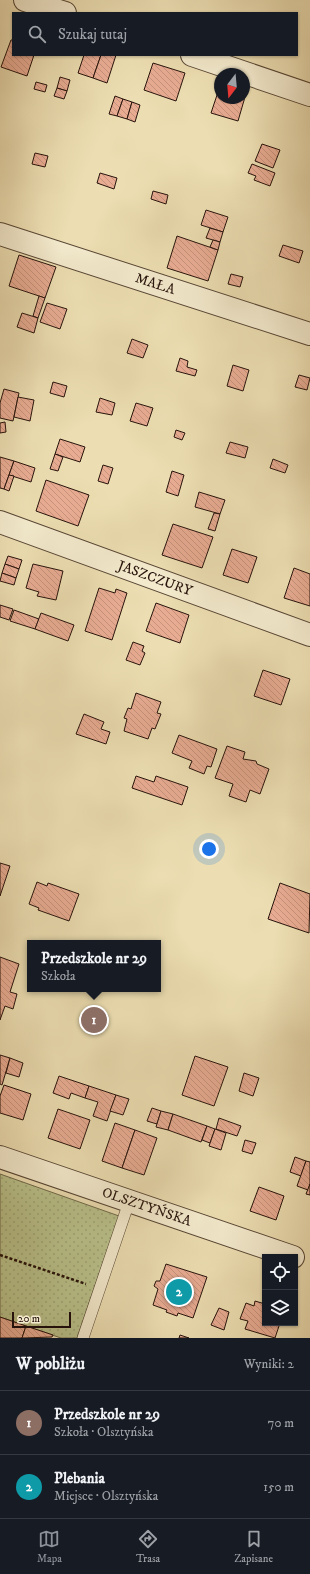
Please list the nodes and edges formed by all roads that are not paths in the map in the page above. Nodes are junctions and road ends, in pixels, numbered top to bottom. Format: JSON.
{"nodes":[{"id":1,"x":25,"y":0,"type":"edge"},
{"id":2,"x":62,"y":12,"type":"edge"},
{"id":3,"x":195,"y":56,"type":"edge"},
{"id":4,"x":310,"y":95,"type":"edge"},
{"id":5,"x":0,"y":234,"type":"edge"},
{"id":6,"x":310,"y":334,"type":"edge"},
{"id":7,"x":0,"y":522,"type":"edge"},
{"id":8,"x":310,"y":634,"type":"edge"},
{"id":9,"x":0,"y":1157,"type":"edge"},
{"id":10,"x":129,"y":1202,"type":"junction"},
{"id":11,"x":285,"y":1254,"type":"edge"},
{"id":12,"x":298,"y":1258,"type":"edge"},
{"id":13,"x":310,"y":1263,"type":"edge"},
{"id":14,"x":83,"y":1338,"type":"edge"}],
"edges":[{"from":1,"to":2,"type":"street"},
{"from":3,"to":4,"type":"street"},
{"from":5,"to":6,"type":"street","name":"MAŁA"},
{"from":7,"to":8,"type":"street","name":"JASZCZURY"},
{"from":9,"to":10,"type":"street","name":"OLSZTYŃSKA"},
{"from":10,"to":11,"type":"street","name":"OLSZTYŃSKA"},
{"from":10,"to":14,"type":"lane"},
{"from":12,"to":13,"type":"street","name":"OLSZTYŃSKA"}]}
